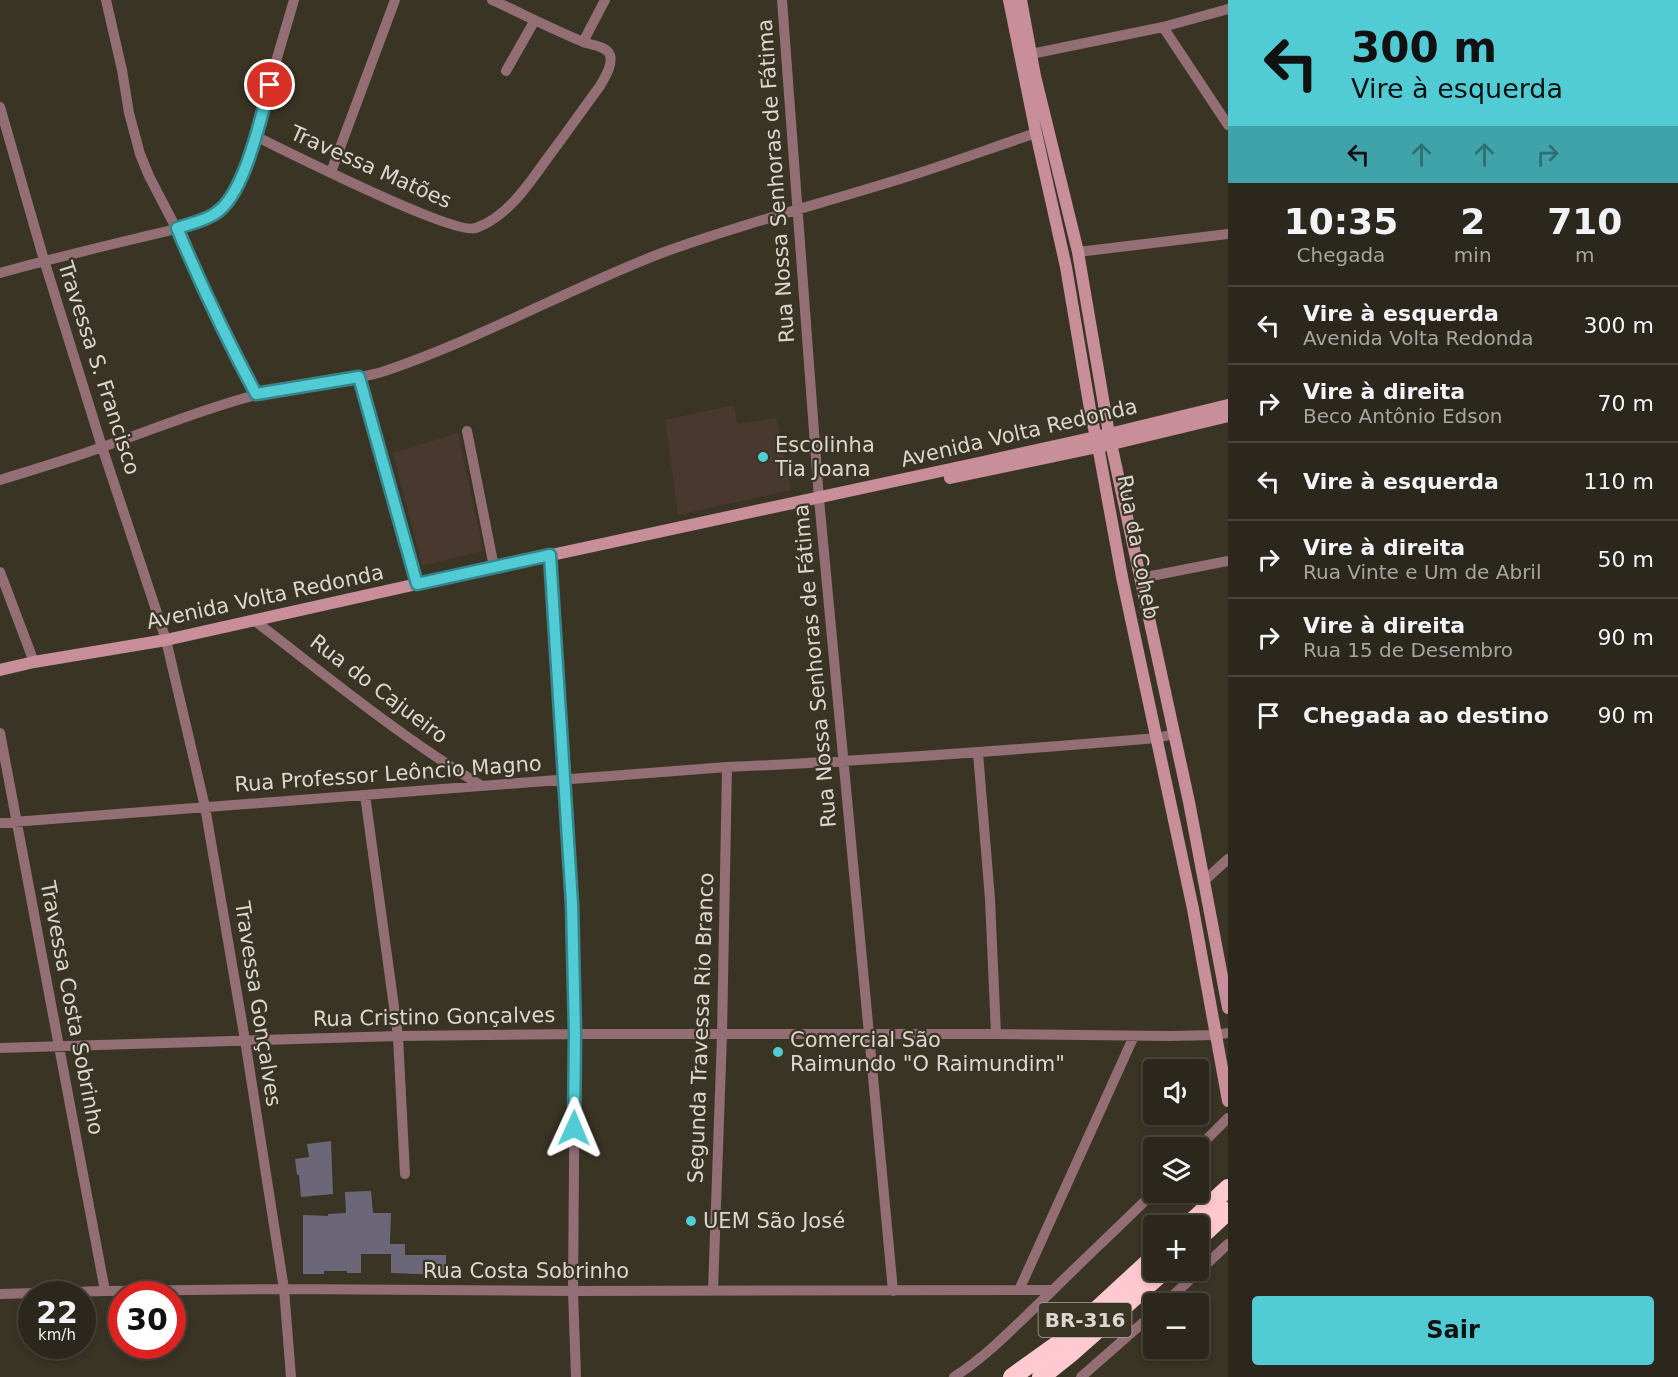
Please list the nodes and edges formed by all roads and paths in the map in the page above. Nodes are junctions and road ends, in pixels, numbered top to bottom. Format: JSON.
{"nodes":[{"id":1,"x":106,"y":0,"type":"edge"},
{"id":2,"x":294,"y":0,"type":"edge"},
{"id":3,"x":395,"y":0,"type":"edge"},
{"id":4,"x":492,"y":0,"type":"edge"},
{"id":5,"x":605,"y":0,"type":"edge"},
{"id":6,"x":782,"y":0,"type":"edge"},
{"id":7,"x":1009,"y":0,"type":"edge"},
{"id":8,"x":1021,"y":0,"type":"edge"},
{"id":9,"x":1228,"y":9,"type":"edge"},
{"id":10,"x":535,"y":20,"type":"junction"},
{"id":11,"x":1163,"y":27,"type":"junction"},
{"id":12,"x":583,"y":42,"type":"junction"},
{"id":13,"x":1030,"y":54,"type":"junction"},
{"id":14,"x":506,"y":71,"type":"dead end"},
{"id":15,"x":0,"y":106,"type":"edge"},
{"id":16,"x":1228,"y":125,"type":"edge"},
{"id":17,"x":1036,"y":133,"type":"junction"},
{"id":18,"x":255,"y":136,"type":"junction"},
{"id":19,"x":331,"y":172,"type":"junction"},
{"id":20,"x":797,"y":210,"type":"junction"},
{"id":21,"x":177,"y":228,"type":"junction"},
{"id":22,"x":1228,"y":234,"type":"edge"},
{"id":23,"x":1078,"y":252,"type":"junction"},
{"id":24,"x":44,"y":260,"type":"junction"},
{"id":25,"x":0,"y":273,"type":"edge"},
{"id":26,"x":359,"y":377,"type":"junction"},
{"id":27,"x":256,"y":394,"type":"junction"},
{"id":28,"x":1228,"y":405,"type":"edge"},
{"id":29,"x":1228,"y":417,"type":"edge"},
{"id":30,"x":467,"y":431,"type":"dead end"},
{"id":31,"x":1104,"y":440,"type":"junction"},
{"id":32,"x":102,"y":447,"type":"junction"},
{"id":33,"x":0,"y":480,"type":"edge"},
{"id":34,"x":819,"y":499,"type":"junction"},
{"id":35,"x":550,"y":555,"type":"junction"},
{"id":36,"x":1228,"y":561,"type":"edge"},
{"id":37,"x":494,"y":567,"type":"junction"},
{"id":38,"x":0,"y":572,"type":"edge"},
{"id":39,"x":1141,"y":578,"type":"junction"},
{"id":40,"x":417,"y":584,"type":"junction"},
{"id":41,"x":255,"y":621,"type":"junction"},
{"id":42,"x":166,"y":640,"type":"junction"},
{"id":43,"x":34,"y":663,"type":"junction"},
{"id":44,"x":0,"y":670,"type":"edge"},
{"id":45,"x":0,"y":733,"type":"edge"},
{"id":46,"x":1174,"y":734,"type":"junction"},
{"id":47,"x":1157,"y":738,"type":"junction"},
{"id":48,"x":978,"y":753,"type":"junction"},
{"id":49,"x":844,"y":762,"type":"junction"},
{"id":50,"x":727,"y":768,"type":"junction"},
{"id":51,"x":565,"y":781,"type":"junction"},
{"id":52,"x":482,"y":786,"type":"junction"},
{"id":53,"x":365,"y":795,"type":"junction"},
{"id":54,"x":205,"y":807,"type":"junction"},
{"id":55,"x":17,"y":822,"type":"junction"},
{"id":56,"x":0,"y":824,"type":"edge"},
{"id":57,"x":1228,"y":859,"type":"edge"},
{"id":58,"x":1204,"y":880,"type":"junction"},
{"id":59,"x":1228,"y":1008,"type":"edge"},
{"id":60,"x":575,"y":1034,"type":"junction"},
{"id":61,"x":996,"y":1034,"type":"junction"},
{"id":62,"x":1222,"y":1034,"type":"edge"},
{"id":63,"x":722,"y":1035,"type":"junction"},
{"id":64,"x":870,"y":1035,"type":"junction"},
{"id":65,"x":398,"y":1036,"type":"junction"},
{"id":66,"x":1134,"y":1036,"type":"junction"},
{"id":67,"x":245,"y":1040,"type":"junction"},
{"id":68,"x":58,"y":1045,"type":"junction"},
{"id":69,"x":0,"y":1048,"type":"edge"},
{"id":70,"x":1228,"y":1101,"type":"edge"},
{"id":71,"x":1228,"y":1118,"type":"edge"},
{"id":72,"x":1209,"y":1137,"type":"edge"},
{"id":73,"x":405,"y":1174,"type":"dead end"},
{"id":74,"x":1228,"y":1188,"type":"edge"},
{"id":75,"x":1143,"y":1203,"type":"edge"},
{"id":76,"x":1228,"y":1211,"type":"edge"},
{"id":77,"x":1199,"y":1215,"type":"edge"},
{"id":78,"x":1209,"y":1229,"type":"edge"},
{"id":79,"x":1227,"y":1247,"type":"edge"},
{"id":80,"x":1143,"y":1267,"type":"edge"},
{"id":81,"x":1153,"y":1281,"type":"edge"},
{"id":82,"x":284,"y":1289,"type":"junction"},
{"id":83,"x":713,"y":1290,"type":"junction"},
{"id":84,"x":1019,"y":1290,"type":"junction"},
{"id":85,"x":1053,"y":1290,"type":"junction"},
{"id":86,"x":105,"y":1291,"type":"junction"},
{"id":87,"x":573,"y":1291,"type":"junction"},
{"id":88,"x":893,"y":1291,"type":"junction"},
{"id":89,"x":1176,"y":1293,"type":"edge"},
{"id":90,"x":0,"y":1294,"type":"edge"},
{"id":91,"x":1143,"y":1323,"type":"edge"},
{"id":92,"x":291,"y":1377,"type":"edge"},
{"id":93,"x":576,"y":1377,"type":"edge"},
{"id":94,"x":954,"y":1377,"type":"edge"},
{"id":95,"x":1012,"y":1377,"type":"edge"},
{"id":96,"x":1041,"y":1377,"type":"edge"},
{"id":97,"x":1081,"y":1377,"type":"edge"}],
"edges":[{"from":1,"to":21,"type":"street"},
{"from":2,"to":18,"type":"street"},
{"from":3,"to":19,"type":"street"},
{"from":4,"to":10,"type":"street"},
{"from":5,"to":12,"type":"street"},
{"from":6,"to":20,"type":"street","name":"Rua Nossa Senhoras de Fátima"},
{"from":7,"to":17,"type":"street","name":"Rua da Coheb"},
{"from":8,"to":13,"type":"street","name":"Rua da Coheb"},
{"from":9,"to":11,"type":"street"},
{"from":10,"to":12,"type":"street"},
{"from":10,"to":14,"type":"street"},
{"from":11,"to":13,"type":"street"},
{"from":11,"to":16,"type":"street"},
{"from":12,"to":19,"type":"street","name":"Travessa Matões"},
{"from":13,"to":23,"type":"street","name":"Rua da Coheb"},
{"from":15,"to":24,"type":"street","name":"Travessa S. Francisco"},
{"from":17,"to":20,"type":"street"},
{"from":17,"to":31,"type":"street","name":"Rua da Coheb"},
{"from":18,"to":19,"type":"street","name":"Travessa Matões"},
{"from":18,"to":21,"type":"street"},
{"from":20,"to":26,"type":"street"},
{"from":20,"to":34,"type":"street","name":"Rua Nossa Senhoras de Fátima"},
{"from":21,"to":24,"type":"street"},
{"from":21,"to":27,"type":"street"},
{"from":22,"to":23,"type":"street"},
{"from":23,"to":31,"type":"street","name":"Rua da Coheb"},
{"from":24,"to":25,"type":"street"},
{"from":24,"to":32,"type":"street","name":"Travessa S. Francisco"},
{"from":26,"to":27,"type":"street"},
{"from":26,"to":40,"type":"street"},
{"from":27,"to":32,"type":"street"},
{"from":28,"to":31,"type":"street","name":"Avenida Volta Redonda"},
{"from":29,"to":31,"type":"street","name":"Avenida Volta Redonda"},
{"from":30,"to":37,"type":"street"},
{"from":31,"to":34,"type":"street","name":"Avenida Volta Redonda"},
{"from":31,"to":39,"type":"street","name":"Rua da Coheb"},
{"from":31,"to":47,"type":"street","name":"Rua da Coheb"},
{"from":32,"to":33,"type":"street"},
{"from":32,"to":42,"type":"street","name":"Travessa S. Francisco"},
{"from":34,"to":35,"type":"street","name":"Avenida Volta Redonda"},
{"from":34,"to":49,"type":"street","name":"Rua Nossa Senhoras de Fátima"},
{"from":35,"to":37,"type":"street","name":"Avenida Volta Redonda"},
{"from":35,"to":51,"type":"street"},
{"from":36,"to":39,"type":"street"},
{"from":37,"to":40,"type":"street","name":"Avenida Volta Redonda"},
{"from":38,"to":43,"type":"street"},
{"from":39,"to":46,"type":"street","name":"Rua da Coheb"},
{"from":40,"to":41,"type":"street","name":"Avenida Volta Redonda"},
{"from":41,"to":42,"type":"street","name":"Avenida Volta Redonda"},
{"from":41,"to":52,"type":"street","name":"Rua do Cajueiro"},
{"from":42,"to":43,"type":"street","name":"Avenida Volta Redonda"},
{"from":42,"to":54,"type":"street","name":"Travessa Gonçalves"},
{"from":43,"to":44,"type":"street","name":"Avenida Volta Redonda"},
{"from":45,"to":55,"type":"street","name":"Travessa Costa Sobrinho"},
{"from":46,"to":47,"type":"street","name":"Rua Professor Leôncio Magno"},
{"from":46,"to":58,"type":"street","name":"Rua da Coheb"},
{"from":47,"to":48,"type":"street","name":"Rua Professor Leôncio Magno"},
{"from":47,"to":62,"type":"street","name":"Rua da Coheb"},
{"from":48,"to":49,"type":"street","name":"Rua Professor Leôncio Magno"},
{"from":48,"to":61,"type":"street"},
{"from":49,"to":50,"type":"street","name":"Rua Professor Leôncio Magno"},
{"from":49,"to":64,"type":"street","name":"Rua Nossa Senhoras de Fátima"},
{"from":50,"to":51,"type":"street","name":"Rua Professor Leôncio Magno"},
{"from":50,"to":63,"type":"street","name":"Segunda Travessa Rio Branco"},
{"from":51,"to":52,"type":"street","name":"Rua Professor Leôncio Magno"},
{"from":51,"to":60,"type":"street"},
{"from":52,"to":53,"type":"street","name":"Rua Professor Leôncio Magno"},
{"from":53,"to":54,"type":"street","name":"Rua Professor Leôncio Magno"},
{"from":53,"to":65,"type":"street"},
{"from":54,"to":55,"type":"street","name":"Rua Professor Leôncio Magno"},
{"from":54,"to":67,"type":"street","name":"Travessa Gonçalves"},
{"from":55,"to":56,"type":"street","name":"Rua Professor Leôncio Magno"},
{"from":55,"to":68,"type":"street","name":"Travessa Costa Sobrinho"},
{"from":57,"to":58,"type":"street"},
{"from":58,"to":59,"type":"street","name":"Rua da Coheb"},
{"from":60,"to":63,"type":"street","name":"Rua Cristino Gonçalves"},
{"from":60,"to":65,"type":"street","name":"Rua Cristino Gonçalves"},
{"from":60,"to":87,"type":"street"},
{"from":61,"to":64,"type":"street","name":"Rua Cristino Gonçalves"},
{"from":61,"to":66,"type":"street","name":"Rua Cristino Gonçalves"},
{"from":62,"to":66,"type":"street","name":"Rua Cristino Gonçalves"},
{"from":62,"to":70,"type":"street","name":"Rua da Coheb"},
{"from":63,"to":64,"type":"street","name":"Rua Cristino Gonçalves"},
{"from":63,"to":83,"type":"street","name":"Segunda Travessa Rio Branco"},
{"from":64,"to":88,"type":"street","name":"Rua Nossa Senhoras de Fátima"},
{"from":65,"to":67,"type":"street","name":"Rua Cristino Gonçalves"},
{"from":65,"to":73,"type":"street"},
{"from":66,"to":84,"type":"street"},
{"from":67,"to":68,"type":"street","name":"Rua Cristino Gonçalves"},
{"from":67,"to":82,"type":"street","name":"Travessa Gonçalves"},
{"from":68,"to":69,"type":"street","name":"Rua Cristino Gonçalves"},
{"from":68,"to":86,"type":"street","name":"Travessa Costa Sobrinho"},
{"from":71,"to":72,"type":"street"},
{"from":74,"to":77,"type":"highway"},
{"from":75,"to":85,"type":"street"},
{"from":76,"to":78,"type":"highway"},
{"from":79,"to":89,"type":"street"},
{"from":80,"to":95,"type":"highway","number":"BR-316"},
{"from":81,"to":96,"type":"highway","number":"BR-316"},
{"from":82,"to":86,"type":"street","name":"Rua Costa Sobrinho"},
{"from":82,"to":87,"type":"street","name":"Rua Costa Sobrinho"},
{"from":82,"to":92,"type":"street","name":"Travessa Gonçalves"},
{"from":83,"to":87,"type":"street","name":"Rua Costa Sobrinho"},
{"from":83,"to":88,"type":"street","name":"Rua Costa Sobrinho"},
{"from":84,"to":85,"type":"street","name":"Rua Costa Sobrinho"},
{"from":84,"to":88,"type":"street","name":"Rua Costa Sobrinho"},
{"from":85,"to":94,"type":"street"},
{"from":86,"to":90,"type":"street","name":"Rua Costa Sobrinho"},
{"from":87,"to":93,"type":"street"},
{"from":91,"to":97,"type":"street"}]}
